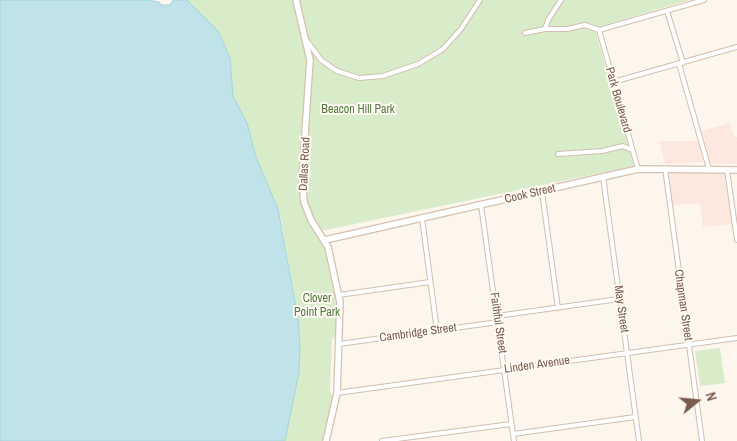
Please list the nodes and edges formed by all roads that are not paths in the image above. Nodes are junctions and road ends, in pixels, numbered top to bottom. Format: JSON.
{"nodes":[{"id":1,"x":296,"y":0,"type":"edge"},
{"id":2,"x":480,"y":0,"type":"edge"},
{"id":3,"x":561,"y":0,"type":"edge"},
{"id":4,"x":704,"y":0,"type":"edge"},
{"id":5,"x":667,"y":10,"type":"junction"},
{"id":6,"x":545,"y":29,"type":"junction"},
{"id":7,"x":599,"y":30,"type":"junction"},
{"id":8,"x":525,"y":33,"type":"dead end"},
{"id":9,"x":308,"y":41,"type":"junction"},
{"id":10,"x":737,"y":47,"type":"edge"},
{"id":11,"x":681,"y":63,"type":"junction"},
{"id":12,"x":614,"y":82,"type":"junction"},
{"id":13,"x":629,"y":137,"type":"junction"},
{"id":14,"x":623,"y":146,"type":"junction"},
{"id":15,"x":632,"y":150,"type":"junction"},
{"id":16,"x":558,"y":154,"type":"dead end"},
{"id":17,"x":665,"y":168,"type":"junction"},
{"id":18,"x":709,"y":169,"type":"junction"},
{"id":19,"x":638,"y":170,"type":"junction"},
{"id":20,"x":727,"y":170,"type":"junction"},
{"id":21,"x":737,"y":170,"type":"edge"},
{"id":22,"x":603,"y":177,"type":"junction"},
{"id":23,"x":542,"y":192,"type":"junction"},
{"id":24,"x":482,"y":205,"type":"junction"},
{"id":25,"x":422,"y":218,"type":"junction"},
{"id":26,"x":325,"y":240,"type":"junction"},
{"id":27,"x":737,"y":240,"type":"edge"},
{"id":28,"x":430,"y":282,"type":"junction"},
{"id":29,"x":339,"y":295,"type":"junction"},
{"id":30,"x":619,"y":299,"type":"junction"},
{"id":31,"x":558,"y":308,"type":"junction"},
{"id":32,"x":497,"y":316,"type":"junction"},
{"id":33,"x":498,"y":322,"type":"junction"},
{"id":34,"x":437,"y":331,"type":"junction"},
{"id":35,"x":737,"y":338,"type":"edge"},
{"id":36,"x":339,"y":344,"type":"junction"},
{"id":37,"x":689,"y":345,"type":"junction"},
{"id":38,"x":627,"y":353,"type":"junction"},
{"id":39,"x":504,"y":370,"type":"junction"},
{"id":40,"x":337,"y":393,"type":"junction"},
{"id":41,"x":635,"y":417,"type":"junction"},
{"id":42,"x":511,"y":424,"type":"junction"},
{"id":43,"x":513,"y":434,"type":"junction"},
{"id":44,"x":326,"y":441,"type":"edge"},
{"id":45,"x":382,"y":441,"type":"edge"},
{"id":46,"x":514,"y":441,"type":"edge"},
{"id":47,"x":639,"y":441,"type":"edge"},
{"id":48,"x":702,"y":441,"type":"edge"}],
"edges":[{"from":1,"to":9,"type":"main road","name":"Dallas Road"},
{"from":2,"to":9,"type":"street"},
{"from":3,"to":6,"type":"street"},
{"from":4,"to":5,"type":"street"},
{"from":5,"to":7,"type":"street"},
{"from":5,"to":11,"type":"street"},
{"from":6,"to":7,"type":"street"},
{"from":6,"to":8,"type":"street"},
{"from":7,"to":12,"type":"street","name":"Park Boulevard"},
{"from":9,"to":26,"type":"main road","name":"Dallas Road"},
{"from":10,"to":11,"type":"street"},
{"from":11,"to":12,"type":"street"},
{"from":11,"to":18,"type":"street"},
{"from":12,"to":13,"type":"street","name":"Park Boulevard"},
{"from":13,"to":14,"type":"street"},
{"from":13,"to":15,"type":"street","name":"Park Boulevard"},
{"from":14,"to":15,"type":"street"},
{"from":14,"to":16,"type":"street"},
{"from":15,"to":19,"type":"street","name":"Park Boulevard"},
{"from":17,"to":18,"type":"main road","name":"Cook Street"},
{"from":17,"to":19,"type":"main road","name":"Cook Street"},
{"from":17,"to":37,"type":"street","name":"Chapman Street"},
{"from":18,"to":20,"type":"main road","name":"Cook Street"},
{"from":19,"to":22,"type":"main road","name":"Cook Street"},
{"from":20,"to":21,"type":"main road","name":"Cook Street"},
{"from":20,"to":27,"type":"street"},
{"from":22,"to":23,"type":"main road","name":"Cook Street"},
{"from":22,"to":30,"type":"street","name":"May Street"},
{"from":23,"to":24,"type":"main road","name":"Cook Street"},
{"from":23,"to":31,"type":"street"},
{"from":24,"to":25,"type":"main road","name":"Cook Street"},
{"from":24,"to":32,"type":"street","name":"Faithful Street"},
{"from":25,"to":26,"type":"main road","name":"Cook Street"},
{"from":25,"to":28,"type":"street"},
{"from":26,"to":29,"type":"main road","name":"Dallas Road"},
{"from":28,"to":29,"type":"street"},
{"from":28,"to":34,"type":"street"},
{"from":29,"to":36,"type":"main road","name":"Dallas Road"},
{"from":30,"to":31,"type":"street"},
{"from":30,"to":38,"type":"street","name":"May Street"},
{"from":31,"to":32,"type":"street"},
{"from":32,"to":33,"type":"street","name":"Faithful Street"},
{"from":33,"to":34,"type":"street","name":"Cambridge Street"},
{"from":33,"to":39,"type":"street","name":"Faithful Street"},
{"from":34,"to":36,"type":"street","name":"Cambridge Street"},
{"from":35,"to":37,"type":"street","name":"Linden Avenue"},
{"from":36,"to":40,"type":"main road","name":"Dallas Road"},
{"from":37,"to":38,"type":"street","name":"Linden Avenue"},
{"from":37,"to":48,"type":"street","name":"Chapman Street"},
{"from":38,"to":39,"type":"street","name":"Linden Avenue"},
{"from":38,"to":41,"type":"street","name":"May Street"},
{"from":39,"to":40,"type":"street","name":"Linden Avenue"},
{"from":39,"to":42,"type":"street","name":"Faithful Street"},
{"from":40,"to":44,"type":"main road","name":"Dallas Road"},
{"from":41,"to":43,"type":"street"},
{"from":41,"to":47,"type":"street","name":"May Street"},
{"from":42,"to":43,"type":"street","name":"Faithful Street"},
{"from":42,"to":45,"type":"street"},
{"from":43,"to":46,"type":"street","name":"Faithful Street"}]}
